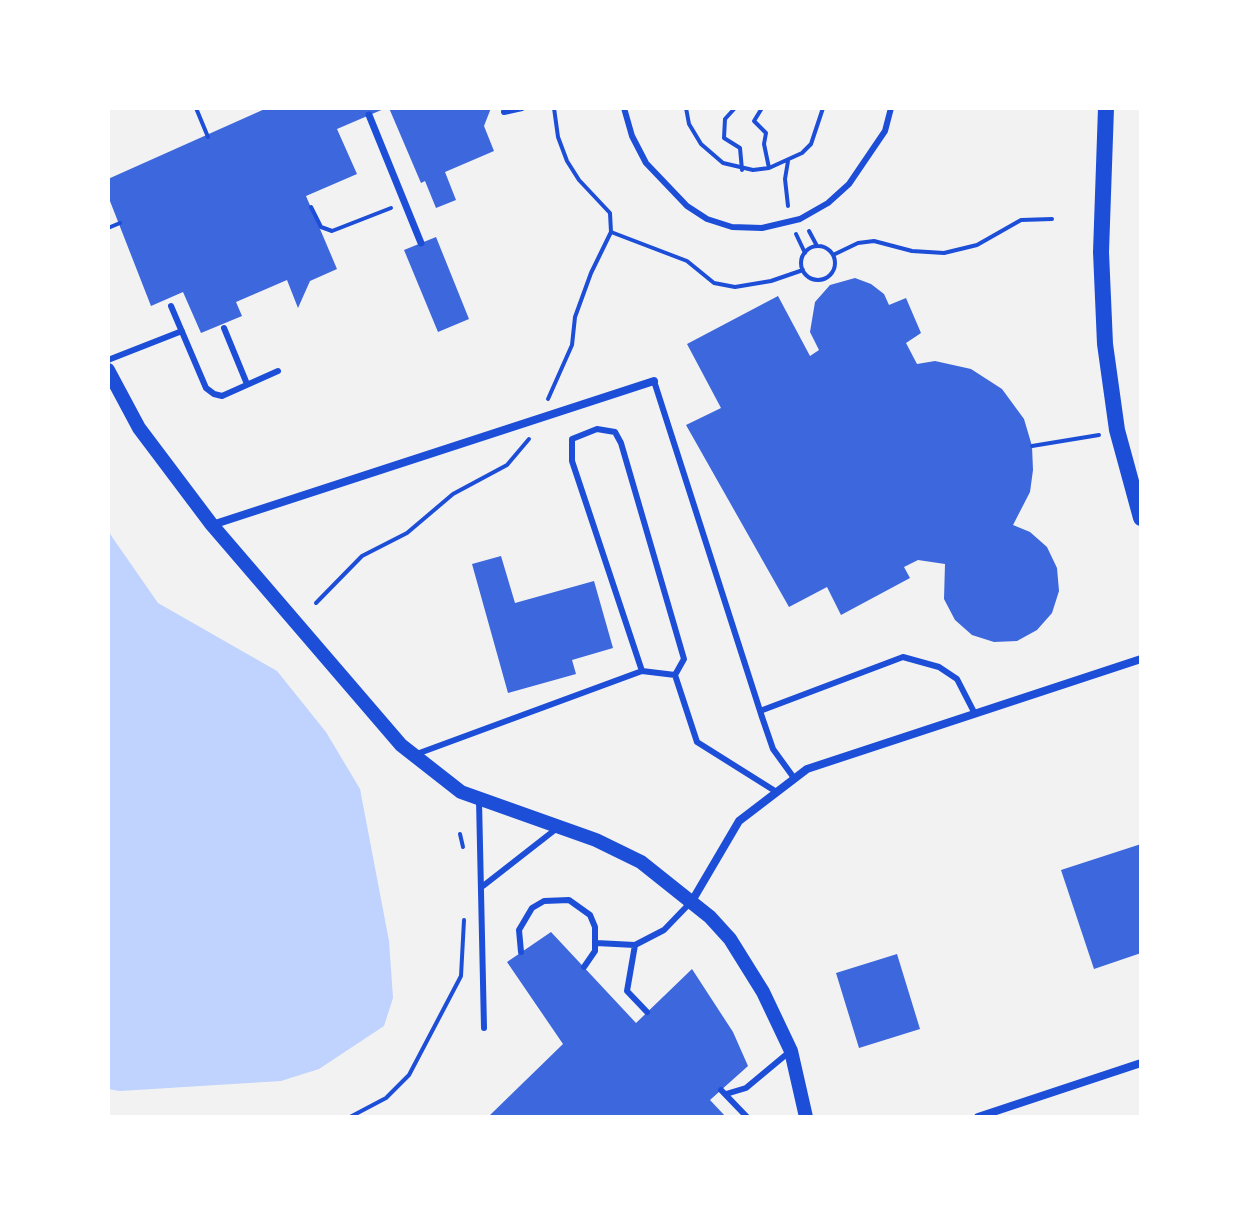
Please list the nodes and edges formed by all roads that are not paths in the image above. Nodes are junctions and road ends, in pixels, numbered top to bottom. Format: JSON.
{"nodes":[{"id":1,"x":522,"y":108,"type":"edge"},
{"id":2,"x":624,"y":108,"type":"edge"},
{"id":3,"x":891,"y":108,"type":"edge"},
{"id":4,"x":1106,"y":108,"type":"edge"},
{"id":5,"x":504,"y":112,"type":"dead end"},
{"id":6,"x":369,"y":115,"type":"dead end"},
{"id":7,"x":421,"y":243,"type":"dead end"},
{"id":8,"x":171,"y":306,"type":"dead end"},
{"id":9,"x":224,"y":328,"type":"dead end"},
{"id":10,"x":182,"y":331,"type":"junction"},
{"id":11,"x":108,"y":360,"type":"edge"},
{"id":12,"x":108,"y":370,"type":"edge"},
{"id":13,"x":278,"y":371,"type":"dead end"},
{"id":14,"x":654,"y":381,"type":"joint"},
{"id":15,"x":247,"y":384,"type":"junction"},
{"id":16,"x":1141,"y":518,"type":"edge"},
{"id":17,"x":212,"y":525,"type":"junction"},
{"id":18,"x":1141,"y":659,"type":"edge"},
{"id":19,"x":642,"y":671,"type":"junction"},
{"id":20,"x":675,"y":675,"type":"junction"},
{"id":21,"x":760,"y":711,"type":"junction"},
{"id":22,"x":975,"y":714,"type":"junction"},
{"id":23,"x":413,"y":756,"type":"junction"},
{"id":24,"x":794,"y":778,"type":"junction"},
{"id":25,"x":775,"y":791,"type":"junction"},
{"id":26,"x":479,"y":800,"type":"junction"},
{"id":27,"x":559,"y":826,"type":"junction"},
{"id":28,"x":483,"y":886,"type":"junction"},
{"id":29,"x":692,"y":901,"type":"junction"},
{"id":30,"x":596,"y":943,"type":"junction"},
{"id":31,"x":635,"y":945,"type":"junction"},
{"id":32,"x":521,"y":952,"type":"dead end"},
{"id":33,"x":584,"y":967,"type":"dead end"},
{"id":34,"x":647,"y":1012,"type":"dead end"},
{"id":35,"x":484,"y":1028,"type":"dead end"},
{"id":36,"x":791,"y":1051,"type":"junction"},
{"id":37,"x":1141,"y":1063,"type":"edge"},
{"id":38,"x":747,"y":1117,"type":"edge"},
{"id":39,"x":806,"y":1117,"type":"edge"},
{"id":40,"x":978,"y":1117,"type":"edge"}],
"edges":[{"from":1,"to":5,"type":"lane"},
{"from":2,"to":3,"type":"lane"},
{"from":4,"to":16,"type":"main road"},
{"from":6,"to":7,"type":"street"},
{"from":8,"to":10,"type":"lane"},
{"from":9,"to":15,"type":"lane"},
{"from":10,"to":11,"type":"lane"},
{"from":10,"to":15,"type":"lane"},
{"from":12,"to":17,"type":"street"},
{"from":13,"to":15,"type":"lane"},
{"from":14,"to":17,"type":"street"},
{"from":14,"to":21,"type":"lane"},
{"from":17,"to":23,"type":"street"},
{"from":18,"to":22,"type":"street"},
{"from":19,"to":20,"type":"lane"},
{"from":19,"to":20,"type":"lane"},
{"from":19,"to":23,"type":"lane"},
{"from":20,"to":25,"type":"lane"},
{"from":21,"to":22,"type":"lane"},
{"from":21,"to":24,"type":"lane"},
{"from":22,"to":24,"type":"street"},
{"from":23,"to":26,"type":"street"},
{"from":24,"to":25,"type":"street"},
{"from":25,"to":29,"type":"street"},
{"from":26,"to":27,"type":"street"},
{"from":26,"to":28,"type":"lane"},
{"from":27,"to":28,"type":"lane"},
{"from":27,"to":29,"type":"street"},
{"from":28,"to":35,"type":"lane"},
{"from":29,"to":31,"type":"lane"},
{"from":29,"to":36,"type":"street"},
{"from":30,"to":31,"type":"lane"},
{"from":30,"to":32,"type":"lane"},
{"from":30,"to":33,"type":"lane"},
{"from":31,"to":34,"type":"lane"},
{"from":36,"to":38,"type":"lane"},
{"from":36,"to":39,"type":"street"},
{"from":37,"to":40,"type":"street"}]}
